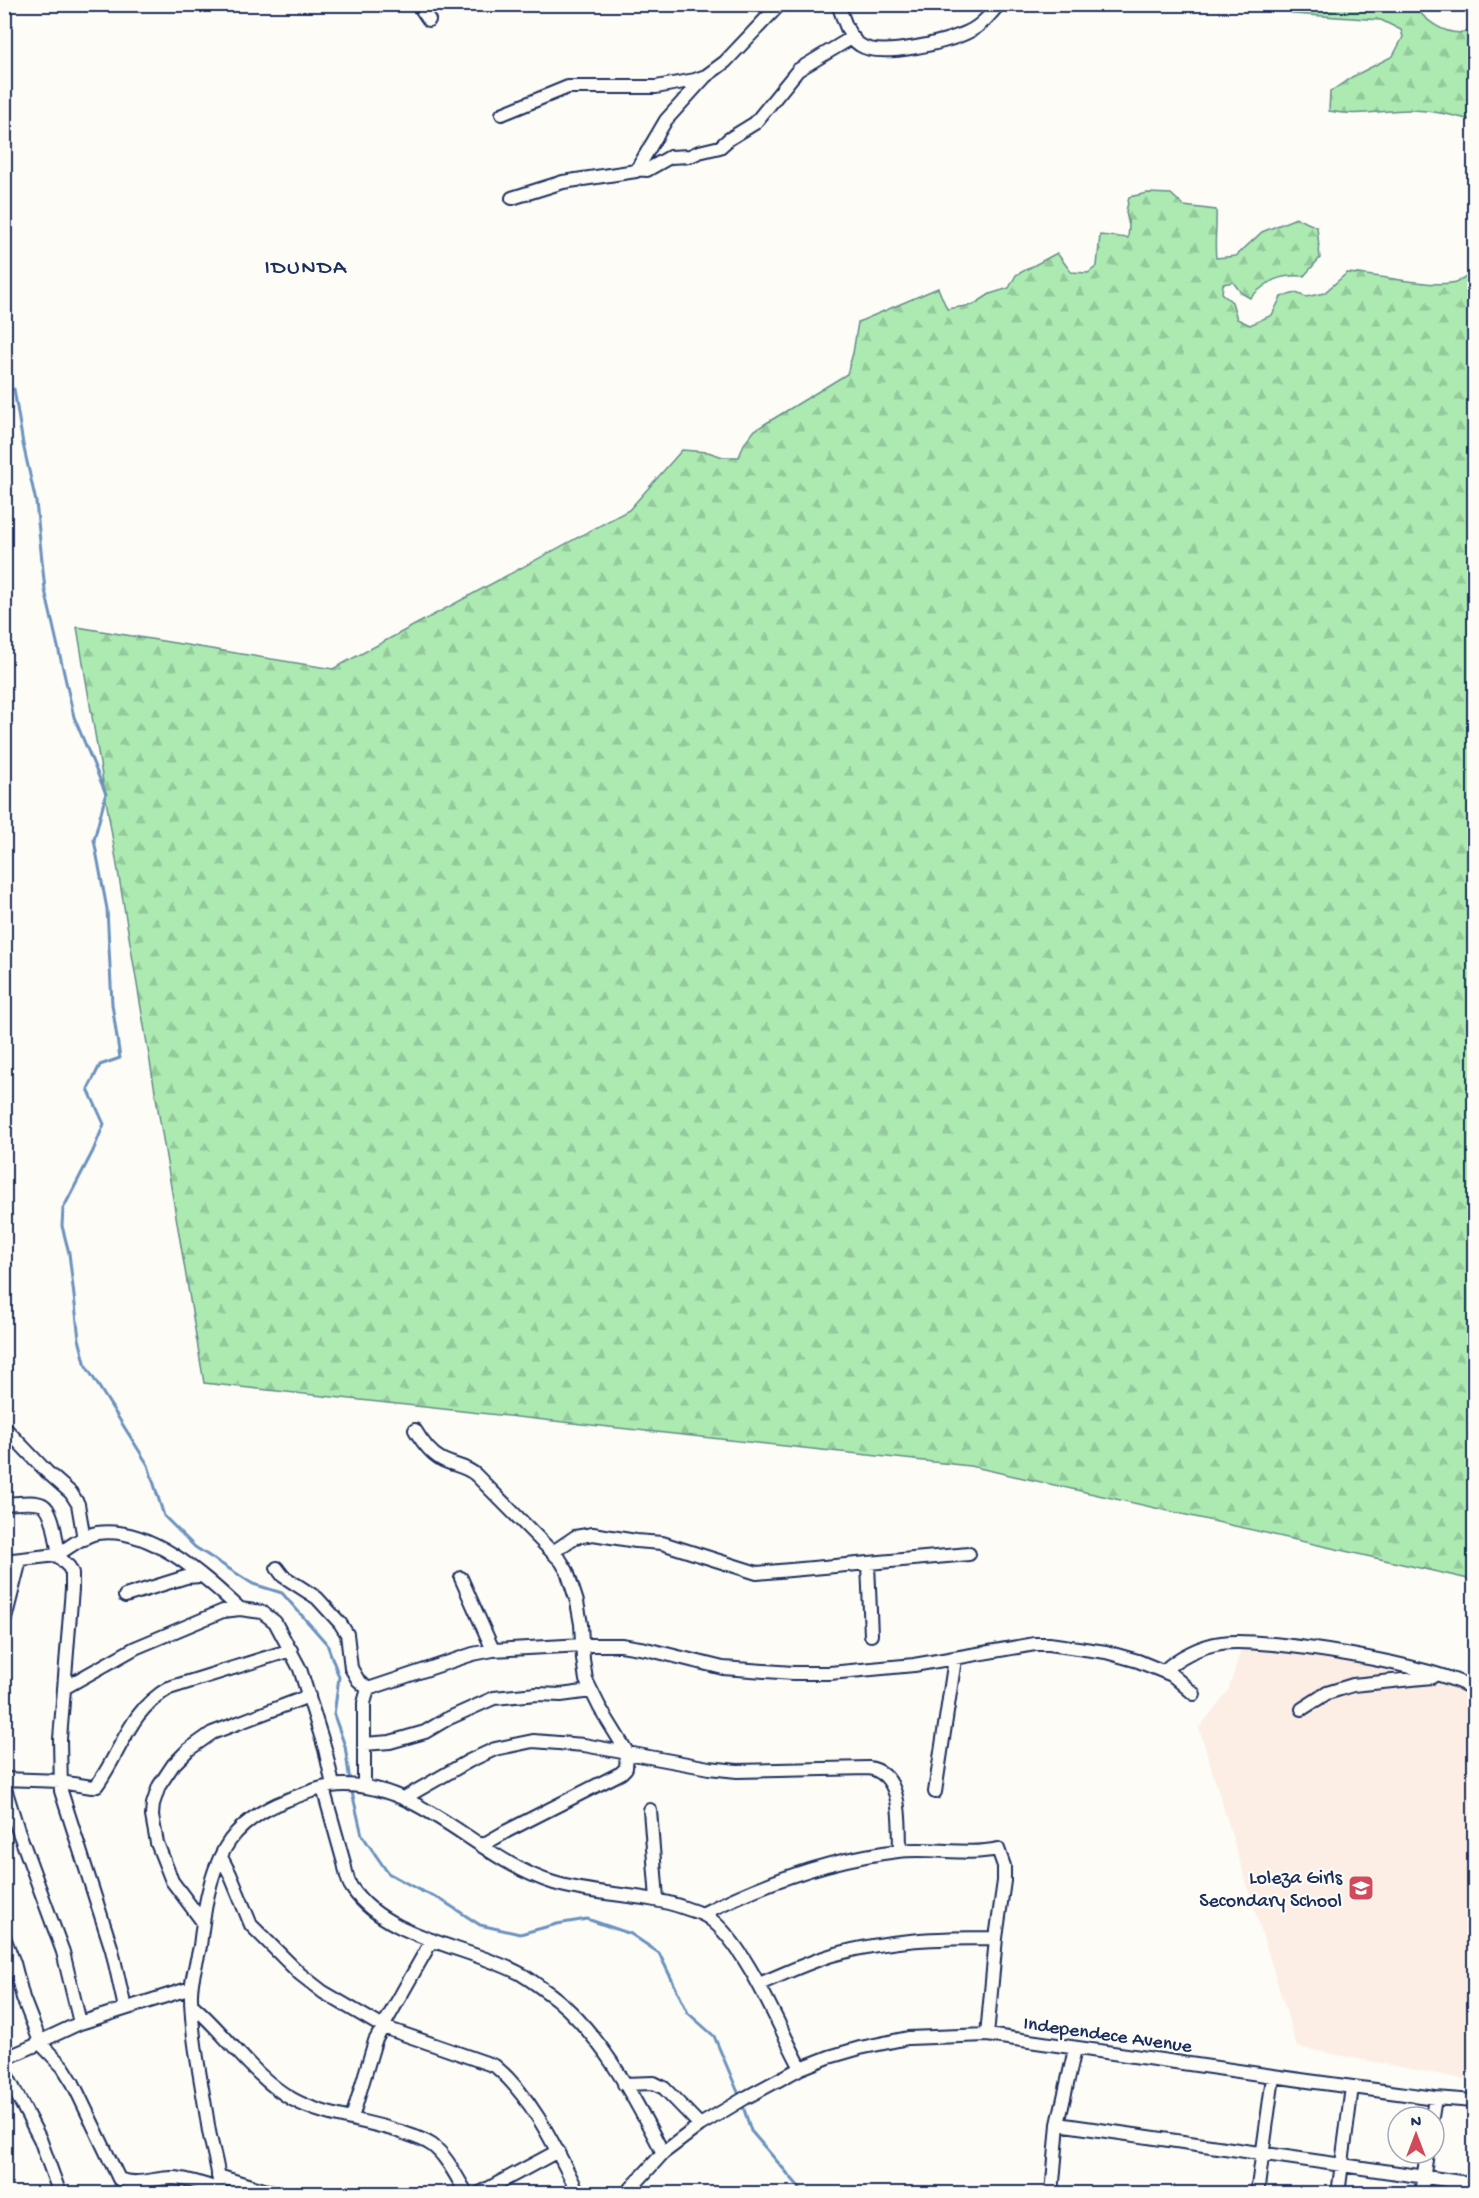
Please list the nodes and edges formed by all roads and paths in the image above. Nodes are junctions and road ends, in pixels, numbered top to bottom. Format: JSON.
{"nodes":[{"id":1,"x":418,"y":4,"type":"edge"},
{"id":2,"x":780,"y":4,"type":"edge"},
{"id":3,"x":838,"y":4,"type":"edge"},
{"id":4,"x":999,"y":4,"type":"edge"},
{"id":5,"x":429,"y":20,"type":"dead end"},
{"id":6,"x":853,"y":37,"type":"junction"},
{"id":7,"x":706,"y":76,"type":"junction"},
{"id":8,"x":502,"y":114,"type":"dead end"},
{"id":9,"x":638,"y":170,"type":"junction"},
{"id":10,"x":512,"y":198,"type":"dead end"},
{"id":11,"x":4,"y":1427,"type":"edge"},
{"id":12,"x":415,"y":1430,"type":"dead end"},
{"id":13,"x":4,"y":1504,"type":"edge"},
{"id":14,"x":84,"y":1539,"type":"junction"},
{"id":15,"x":552,"y":1552,"type":"junction"},
{"id":16,"x":969,"y":1554,"type":"dead end"},
{"id":17,"x":58,"y":1555,"type":"junction"},
{"id":18,"x":20,"y":1560,"type":"junction"},
{"id":19,"x":4,"y":1561,"type":"edge"},
{"id":20,"x":868,"y":1564,"type":"junction"},
{"id":21,"x":277,"y":1568,"type":"dead end"},
{"id":22,"x":201,"y":1576,"type":"junction"},
{"id":23,"x":461,"y":1578,"type":"dead end"},
{"id":24,"x":125,"y":1596,"type":"dead end"},
{"id":25,"x":240,"y":1609,"type":"junction"},
{"id":26,"x":4,"y":1623,"type":"edge"},
{"id":27,"x":871,"y":1635,"type":"dead end"},
{"id":28,"x":583,"y":1645,"type":"junction"},
{"id":29,"x":291,"y":1650,"type":"junction"},
{"id":30,"x":493,"y":1650,"type":"junction"},
{"id":31,"x":955,"y":1659,"type":"junction"},
{"id":32,"x":1164,"y":1671,"type":"junction"},
{"id":33,"x":1440,"y":1676,"type":"junction"},
{"id":34,"x":64,"y":1689,"type":"junction"},
{"id":35,"x":368,"y":1689,"type":"junction"},
{"id":36,"x":591,"y":1690,"type":"junction"},
{"id":37,"x":1474,"y":1690,"type":"edge"},
{"id":38,"x":1194,"y":1694,"type":"dead end"},
{"id":39,"x":309,"y":1696,"type":"junction"},
{"id":40,"x":1302,"y":1709,"type":"dead end"},
{"id":41,"x":364,"y":1744,"type":"junction"},
{"id":42,"x":627,"y":1752,"type":"junction"},
{"id":43,"x":4,"y":1779,"type":"edge"},
{"id":44,"x":60,"y":1781,"type":"junction"},
{"id":45,"x":4,"y":1785,"type":"edge"},
{"id":46,"x":333,"y":1786,"type":"junction"},
{"id":47,"x":364,"y":1786,"type":"junction"},
{"id":48,"x":935,"y":1792,"type":"dead end"},
{"id":49,"x":404,"y":1798,"type":"junction"},
{"id":50,"x":650,"y":1810,"type":"dead end"},
{"id":51,"x":481,"y":1846,"type":"junction"},
{"id":52,"x":900,"y":1850,"type":"junction"},
{"id":53,"x":221,"y":1857,"type":"junction"},
{"id":54,"x":657,"y":1899,"type":"junction"},
{"id":55,"x":702,"y":1914,"type":"junction"},
{"id":56,"x":202,"y":1921,"type":"junction"},
{"id":57,"x":4,"y":1937,"type":"edge"},
{"id":58,"x":996,"y":1938,"type":"junction"},
{"id":59,"x":432,"y":1940,"type":"junction"},
{"id":60,"x":759,"y":1984,"type":"junction"},
{"id":61,"x":192,"y":1988,"type":"junction"},
{"id":62,"x":191,"y":2004,"type":"junction"},
{"id":63,"x":125,"y":2008,"type":"junction"},
{"id":64,"x":80,"y":2023,"type":"junction"},
{"id":65,"x":383,"y":2026,"type":"junction"},
{"id":66,"x":987,"y":2035,"type":"junction"},
{"id":67,"x":39,"y":2042,"type":"junction"},
{"id":68,"x":1075,"y":2049,"type":"junction"},
{"id":69,"x":4,"y":2060,"type":"edge"},
{"id":70,"x":801,"y":2068,"type":"junction"},
{"id":71,"x":4,"y":2070,"type":"edge"},
{"id":72,"x":1273,"y":2077,"type":"junction"},
{"id":73,"x":624,"y":2084,"type":"junction"},
{"id":74,"x":1352,"y":2087,"type":"junction"},
{"id":75,"x":1435,"y":2098,"type":"junction"},
{"id":76,"x":1474,"y":2101,"type":"edge"},
{"id":77,"x":1434,"y":2105,"type":"edge"},
{"id":78,"x":352,"y":2118,"type":"junction"},
{"id":79,"x":1058,"y":2124,"type":"junction"},
{"id":80,"x":700,"y":2125,"type":"junction"},
{"id":81,"x":558,"y":2151,"type":"junction"},
{"id":82,"x":663,"y":2153,"type":"junction"},
{"id":83,"x":1262,"y":2154,"type":"junction"},
{"id":84,"x":1342,"y":2165,"type":"junction"},
{"id":85,"x":1425,"y":2165,"type":"edge"},
{"id":86,"x":218,"y":2176,"type":"junction"},
{"id":87,"x":1423,"y":2177,"type":"junction"},
{"id":88,"x":1474,"y":2184,"type":"edge"},
{"id":89,"x":220,"y":2192,"type":"edge"},
{"id":90,"x":60,"y":2193,"type":"edge"},
{"id":91,"x":277,"y":2193,"type":"edge"},
{"id":92,"x":467,"y":2193,"type":"edge"},
{"id":93,"x":478,"y":2193,"type":"edge"},
{"id":94,"x":579,"y":2193,"type":"edge"},
{"id":95,"x":626,"y":2193,"type":"edge"},
{"id":96,"x":1052,"y":2193,"type":"edge"},
{"id":97,"x":1257,"y":2193,"type":"edge"},
{"id":98,"x":1338,"y":2193,"type":"edge"},
{"id":99,"x":1421,"y":2193,"type":"edge"}],
"edges":[{"from":1,"to":5,"type":"street"},
{"from":2,"to":7,"type":"street"},
{"from":3,"to":6,"type":"street"},
{"from":4,"to":6,"type":"street"},
{"from":6,"to":9,"type":"street"},
{"from":7,"to":8,"type":"street"},
{"from":7,"to":9,"type":"street"},
{"from":9,"to":10,"type":"street"},
{"from":11,"to":14,"type":"street"},
{"from":12,"to":15,"type":"street"},
{"from":13,"to":17,"type":"street"},
{"from":14,"to":17,"type":"street"},
{"from":14,"to":22,"type":"street"},
{"from":15,"to":20,"type":"street"},
{"from":15,"to":28,"type":"street"},
{"from":16,"to":20,"type":"street"},
{"from":17,"to":18,"type":"street"},
{"from":17,"to":34,"type":"street"},
{"from":18,"to":19,"type":"street"},
{"from":18,"to":26,"type":"street"},
{"from":20,"to":27,"type":"street"},
{"from":21,"to":35,"type":"street"},
{"from":22,"to":24,"type":"street"},
{"from":22,"to":25,"type":"street"},
{"from":23,"to":30,"type":"street"},
{"from":25,"to":29,"type":"street"},
{"from":25,"to":34,"type":"street"},
{"from":28,"to":30,"type":"street"},
{"from":28,"to":31,"type":"street"},
{"from":28,"to":36,"type":"street"},
{"from":29,"to":39,"type":"street"},
{"from":29,"to":44,"type":"street"},
{"from":30,"to":35,"type":"street"},
{"from":31,"to":32,"type":"street"},
{"from":31,"to":48,"type":"street"},
{"from":32,"to":33,"type":"street"},
{"from":32,"to":38,"type":"street"},
{"from":33,"to":37,"type":"street"},
{"from":33,"to":40,"type":"street"},
{"from":34,"to":44,"type":"street"},
{"from":35,"to":41,"type":"street"},
{"from":36,"to":41,"type":"street"},
{"from":36,"to":42,"type":"street"},
{"from":39,"to":46,"type":"street"},
{"from":39,"to":56,"type":"street"},
{"from":41,"to":47,"type":"street"},
{"from":42,"to":49,"type":"street"},
{"from":42,"to":51,"type":"street"},
{"from":42,"to":52,"type":"street"},
{"from":43,"to":44,"type":"street"},
{"from":44,"to":63,"type":"street"},
{"from":45,"to":64,"type":"street"},
{"from":46,"to":47,"type":"street"},
{"from":46,"to":53,"type":"street"},
{"from":46,"to":59,"type":"street"},
{"from":47,"to":49,"type":"street"},
{"from":49,"to":51,"type":"street"},
{"from":50,"to":54,"type":"street"},
{"from":51,"to":54,"type":"street"},
{"from":52,"to":55,"type":"street"},
{"from":52,"to":58,"type":"street"},
{"from":53,"to":56,"type":"street"},
{"from":53,"to":65,"type":"street"},
{"from":54,"to":55,"type":"street"},
{"from":55,"to":60,"type":"street"},
{"from":56,"to":61,"type":"street"},
{"from":57,"to":67,"type":"street"},
{"from":58,"to":60,"type":"street"},
{"from":58,"to":66,"type":"street"},
{"from":59,"to":65,"type":"street"},
{"from":59,"to":73,"type":"street"},
{"from":60,"to":70,"type":"street"},
{"from":61,"to":62,"type":"street"},
{"from":61,"to":63,"type":"street"},
{"from":62,"to":78,"type":"street"},
{"from":62,"to":86,"type":"street"},
{"from":63,"to":64,"type":"street"},
{"from":64,"to":67,"type":"street"},
{"from":65,"to":78,"type":"street"},
{"from":65,"to":81,"type":"street"},
{"from":66,"to":68,"type":"street","name":"Independece Avenue"},
{"from":66,"to":70,"type":"street","name":"Independece Avenue"},
{"from":67,"to":69,"type":"street"},
{"from":67,"to":89,"type":"street"},
{"from":68,"to":72,"type":"street","name":"Independece Avenue"},
{"from":68,"to":79,"type":"street"},
{"from":70,"to":80,"type":"street","name":"Independece Avenue"},
{"from":71,"to":90,"type":"street"},
{"from":72,"to":74,"type":"street","name":"Independece Avenue"},
{"from":72,"to":83,"type":"street"},
{"from":73,"to":80,"type":"street"},
{"from":73,"to":82,"type":"street"},
{"from":74,"to":75,"type":"street","name":"Independece Avenue"},
{"from":74,"to":84,"type":"street"},
{"from":75,"to":76,"type":"street","name":"Independece Avenue"},
{"from":75,"to":77,"type":"street"},
{"from":78,"to":92,"type":"street"},
{"from":79,"to":83,"type":"street"},
{"from":79,"to":96,"type":"street"},
{"from":80,"to":82,"type":"street","name":"Independece Avenue"},
{"from":81,"to":93,"type":"street"},
{"from":81,"to":94,"type":"street"},
{"from":82,"to":95,"type":"street","name":"Independece Avenue"},
{"from":83,"to":84,"type":"street"},
{"from":83,"to":97,"type":"street"},
{"from":84,"to":87,"type":"street"},
{"from":84,"to":98,"type":"street"},
{"from":85,"to":87,"type":"street"},
{"from":86,"to":89,"type":"street"},
{"from":86,"to":91,"type":"street"},
{"from":87,"to":88,"type":"street"},
{"from":87,"to":99,"type":"street"}]}
